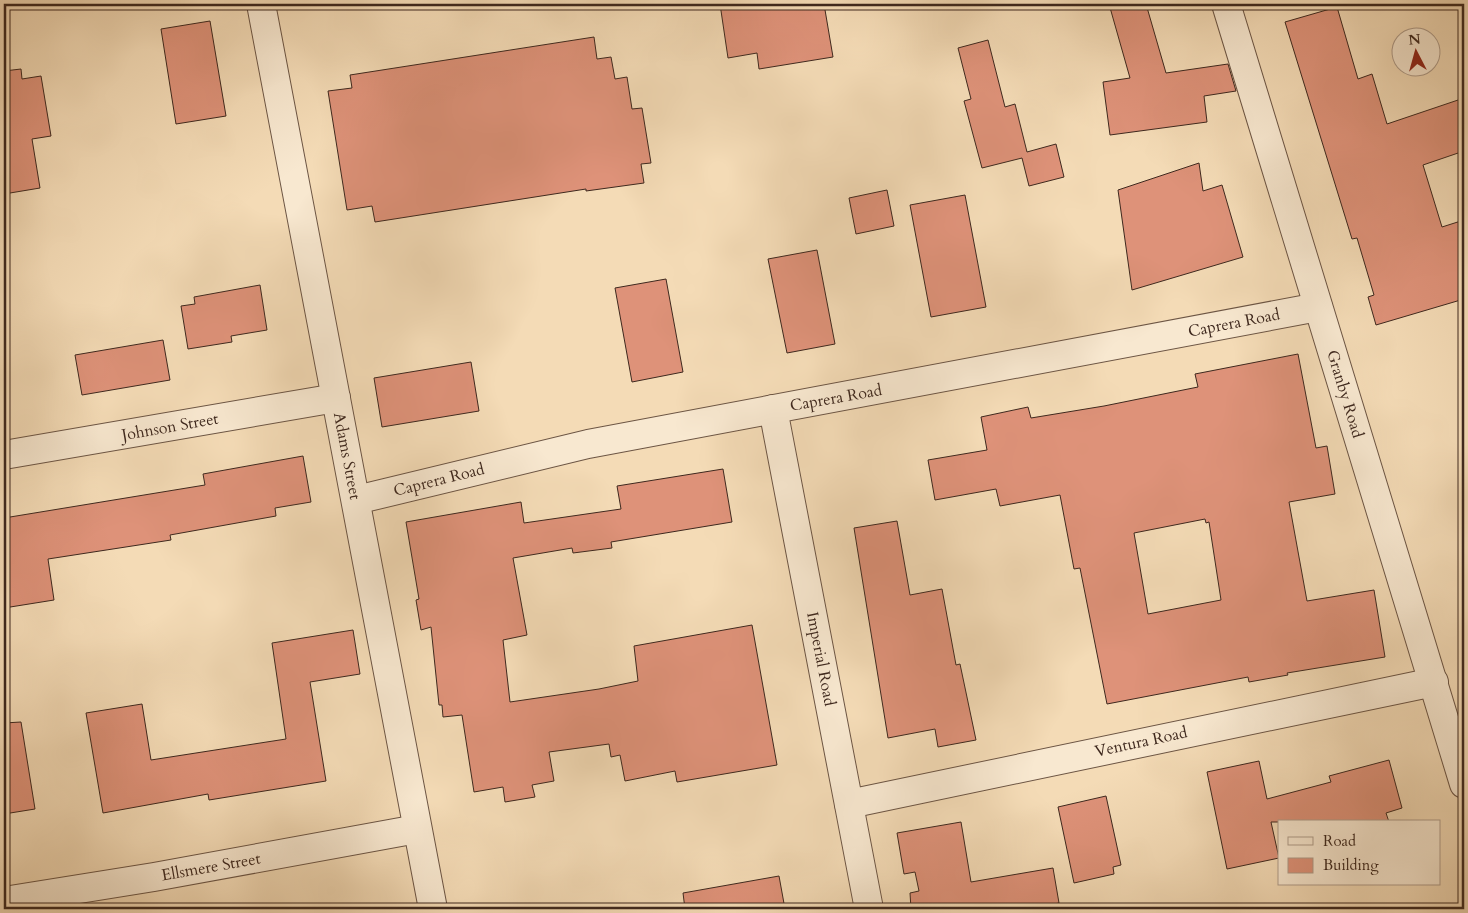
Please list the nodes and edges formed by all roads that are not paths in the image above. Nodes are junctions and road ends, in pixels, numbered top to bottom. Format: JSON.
{"nodes":[{"id":1,"x":261,"y":4,"type":"edge"},
{"id":2,"x":1226,"y":4,"type":"edge"},
{"id":3,"x":1318,"y":307,"type":"junction"},
{"id":4,"x":336,"y":398,"type":"junction"},
{"id":5,"x":773,"y":409,"type":"junction"},
{"id":6,"x":4,"y":455,"type":"edge"},
{"id":7,"x":356,"y":500,"type":"junction"},
{"id":8,"x":1434,"y":682,"type":"junction"},
{"id":9,"x":1464,"y":784,"type":"edge"},
{"id":10,"x":849,"y":804,"type":"junction"},
{"id":11,"x":417,"y":829,"type":"junction"},
{"id":12,"x":4,"y":901,"type":"edge"},
{"id":13,"x":433,"y":909,"type":"edge"},
{"id":14,"x":869,"y":909,"type":"edge"}],
"edges":[{"from":1,"to":4,"type":"street","name":"Adams Street"},
{"from":2,"to":3,"type":"street","name":"Granby Road"},
{"from":3,"to":5,"type":"street","name":"Caprera Road"},
{"from":3,"to":8,"type":"street","name":"Granby Road"},
{"from":4,"to":6,"type":"street","name":"Johnson Street"},
{"from":4,"to":7,"type":"street","name":"Adams Street"},
{"from":5,"to":7,"type":"street","name":"Caprera Road"},
{"from":5,"to":10,"type":"street","name":"Imperial Road"},
{"from":7,"to":11,"type":"street","name":"Adams Street"},
{"from":8,"to":9,"type":"street","name":"Granby Road"},
{"from":8,"to":10,"type":"street","name":"Ventura Road"},
{"from":10,"to":14,"type":"street","name":"Imperial Road"},
{"from":11,"to":12,"type":"street","name":"Ellsmere Street"},
{"from":11,"to":13,"type":"street","name":"Adams Street"}]}
